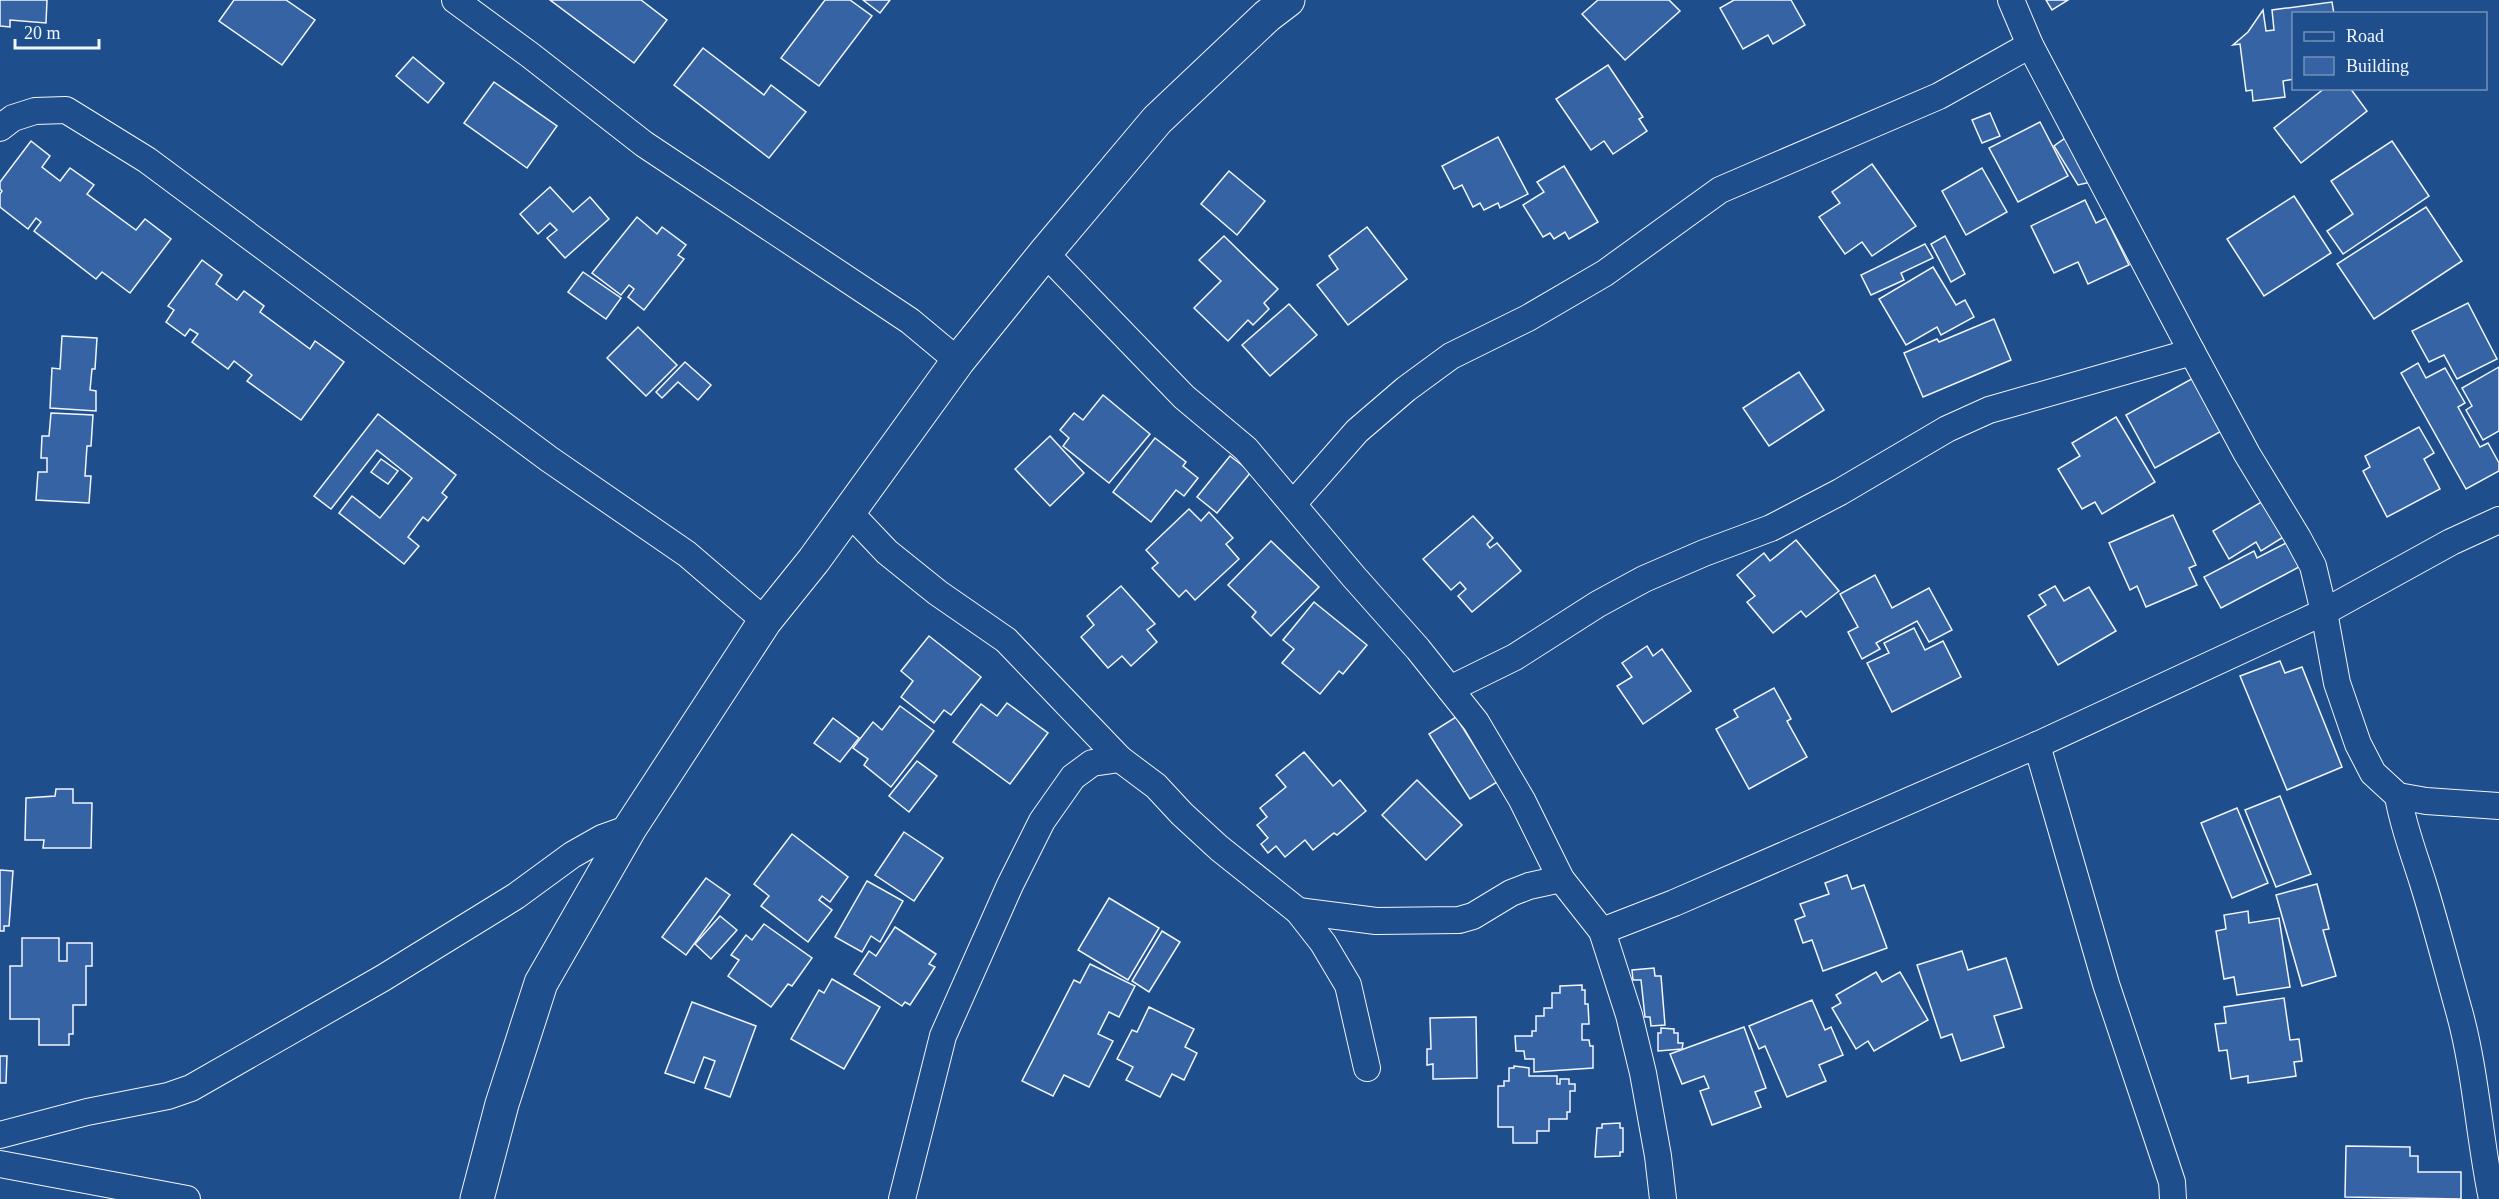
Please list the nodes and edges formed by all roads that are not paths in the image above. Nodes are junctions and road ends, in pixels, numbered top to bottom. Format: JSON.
{"nodes":[{"id":1,"x":455,"y":0,"type":"edge"},
{"id":2,"x":1288,"y":0,"type":"edge"},
{"id":3,"x":2011,"y":0,"type":"edge"},
{"id":4,"x":2030,"y":45,"type":"junction"},
{"id":5,"x":0,"y":128,"type":"edge"},
{"id":6,"x":1045,"y":253,"type":"junction"},
{"id":7,"x":2192,"y":352,"type":"junction"},
{"id":8,"x":958,"y":361,"type":"junction"},
{"id":9,"x":1293,"y":504,"type":"junction"},
{"id":10,"x":849,"y":512,"type":"junction"},
{"id":11,"x":2499,"y":520,"type":"edge"},
{"id":12,"x":2324,"y":612,"type":"junction"},
{"id":13,"x":765,"y":621,"type":"junction"},
{"id":14,"x":1450,"y":689,"type":"junction"},
{"id":15,"x":2037,"y":745,"type":"junction"},
{"id":16,"x":1120,"y":759,"type":"junction"},
{"id":17,"x":2398,"y":796,"type":"junction"},
{"id":18,"x":2499,"y":806,"type":"edge"},
{"id":19,"x":630,"y":828,"type":"junction"},
{"id":20,"x":1561,"y":879,"type":"junction"},
{"id":21,"x":1298,"y":911,"type":"junction"},
{"id":22,"x":1602,"y":931,"type":"junction"},
{"id":23,"x":1367,"y":1068,"type":"dead end"},
{"id":24,"x":0,"y":1135,"type":"edge"},
{"id":25,"x":0,"y":1164,"type":"edge"},
{"id":26,"x":187,"y":1199,"type":"edge"},
{"id":27,"x":477,"y":1199,"type":"edge"},
{"id":28,"x":902,"y":1199,"type":"edge"},
{"id":29,"x":1663,"y":1199,"type":"edge"},
{"id":30,"x":2172,"y":1199,"type":"edge"},
{"id":31,"x":2492,"y":1199,"type":"edge"}],
"edges":[{"from":1,"to":8,"type":"street"},
{"from":2,"to":6,"type":"main road"},
{"from":3,"to":4,"type":"street"},
{"from":4,"to":7,"type":"street"},
{"from":4,"to":9,"type":"street"},
{"from":5,"to":13,"type":"street"},
{"from":6,"to":8,"type":"main road"},
{"from":6,"to":9,"type":"street"},
{"from":7,"to":12,"type":"street"},
{"from":7,"to":14,"type":"street"},
{"from":8,"to":10,"type":"main road"},
{"from":9,"to":14,"type":"street"},
{"from":10,"to":13,"type":"main road"},
{"from":10,"to":16,"type":"street"},
{"from":11,"to":12,"type":"street"},
{"from":12,"to":15,"type":"street"},
{"from":12,"to":17,"type":"street"},
{"from":13,"to":19,"type":"main road"},
{"from":14,"to":20,"type":"street"},
{"from":15,"to":22,"type":"street"},
{"from":15,"to":30,"type":"street"},
{"from":16,"to":21,"type":"street"},
{"from":16,"to":28,"type":"street"},
{"from":17,"to":18,"type":"street"},
{"from":17,"to":31,"type":"street"},
{"from":19,"to":24,"type":"street"},
{"from":19,"to":27,"type":"main road"},
{"from":20,"to":21,"type":"street"},
{"from":20,"to":22,"type":"street"},
{"from":21,"to":23,"type":"street"},
{"from":22,"to":29,"type":"street"},
{"from":25,"to":26,"type":"street"}]}
